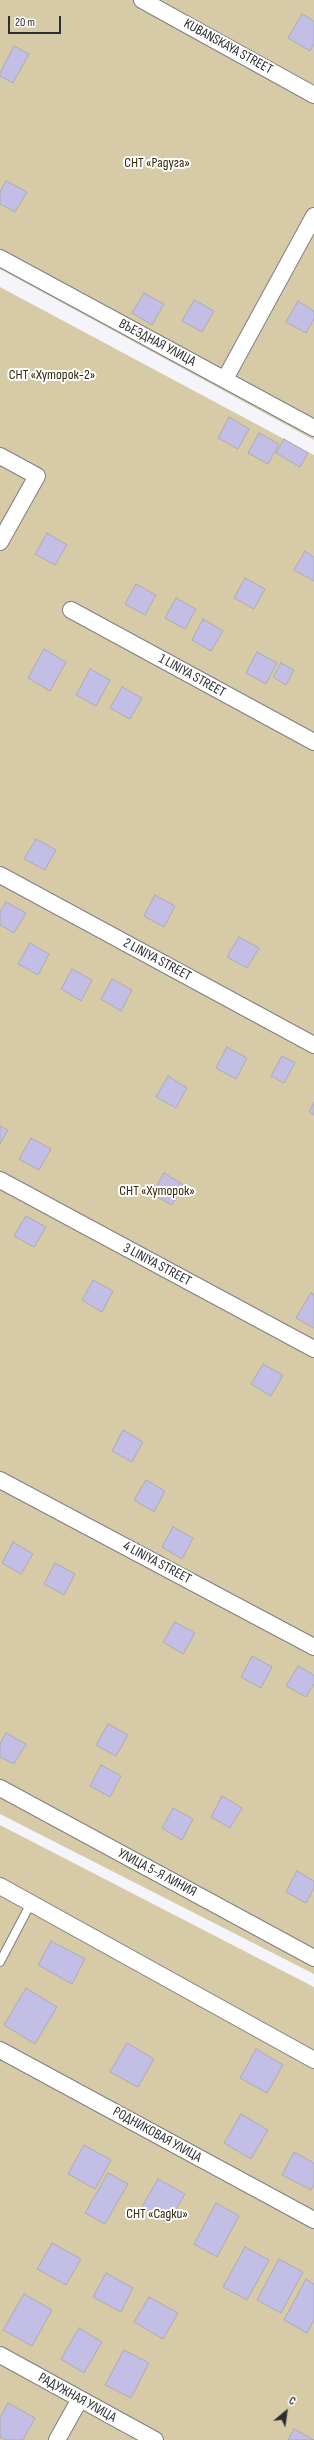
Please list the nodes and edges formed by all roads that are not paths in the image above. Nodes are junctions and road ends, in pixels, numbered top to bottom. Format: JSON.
{"nodes":[{"id":1,"x":142,"y":0,"type":"edge"},
{"id":2,"x":314,"y":95,"type":"edge"},
{"id":3,"x":314,"y":216,"type":"edge"},
{"id":4,"x":0,"y":258,"type":"edge"},
{"id":5,"x":225,"y":379,"type":"junction"},
{"id":6,"x":314,"y":428,"type":"edge"},
{"id":7,"x":0,"y":456,"type":"edge"},
{"id":8,"x":0,"y":542,"type":"edge"},
{"id":9,"x":71,"y":610,"type":"dead end"},
{"id":10,"x":314,"y":742,"type":"edge"},
{"id":11,"x":0,"y":875,"type":"edge"},
{"id":12,"x":314,"y":1045,"type":"edge"},
{"id":13,"x":0,"y":1180,"type":"edge"},
{"id":14,"x":314,"y":1349,"type":"edge"},
{"id":15,"x":0,"y":1480,"type":"edge"},
{"id":16,"x":314,"y":1647,"type":"edge"},
{"id":17,"x":0,"y":1788,"type":"edge"},
{"id":18,"x":0,"y":1886,"type":"edge"},
{"id":19,"x":31,"y":1903,"type":"junction"},
{"id":20,"x":314,"y":1958,"type":"edge"},
{"id":21,"x":0,"y":1962,"type":"edge"},
{"id":22,"x":0,"y":2050,"type":"edge"},
{"id":23,"x":314,"y":2060,"type":"edge"},
{"id":24,"x":314,"y":2220,"type":"edge"},
{"id":25,"x":0,"y":2355,"type":"edge"},
{"id":26,"x":80,"y":2399,"type":"junction"},
{"id":27,"x":57,"y":2440,"type":"edge"},
{"id":28,"x":155,"y":2440,"type":"edge"}],
"edges":[{"from":1,"to":2,"type":"street","name":"KUBANSKAYA STREET"},
{"from":3,"to":5,"type":"street"},
{"from":4,"to":5,"type":"street","name":"ВЪЕЗДНАЯ УЛИЦА"},
{"from":5,"to":6,"type":"street","name":"ВЪЕЗДНАЯ УЛИЦА"},
{"from":7,"to":8,"type":"street"},
{"from":9,"to":10,"type":"street","name":"1 LINIYA STREET"},
{"from":11,"to":12,"type":"street","name":"2 LINIYA STREET"},
{"from":13,"to":14,"type":"street","name":"3 LINIYA STREET"},
{"from":15,"to":16,"type":"street","name":"4 LINIYA STREET"},
{"from":17,"to":20,"type":"street","name":"УЛИЦА 5-Я ЛИНИЯ"},
{"from":18,"to":19,"type":"street"},
{"from":19,"to":21,"type":"lane"},
{"from":19,"to":23,"type":"street"},
{"from":22,"to":24,"type":"street","name":"РОДНИКОВАЯ УЛИЦА"},
{"from":25,"to":26,"type":"street","name":"РАДУЖНАЯ УЛИЦА"},
{"from":26,"to":27,"type":"street"},
{"from":26,"to":28,"type":"street","name":"РАДУЖНАЯ УЛИЦА"}]}
